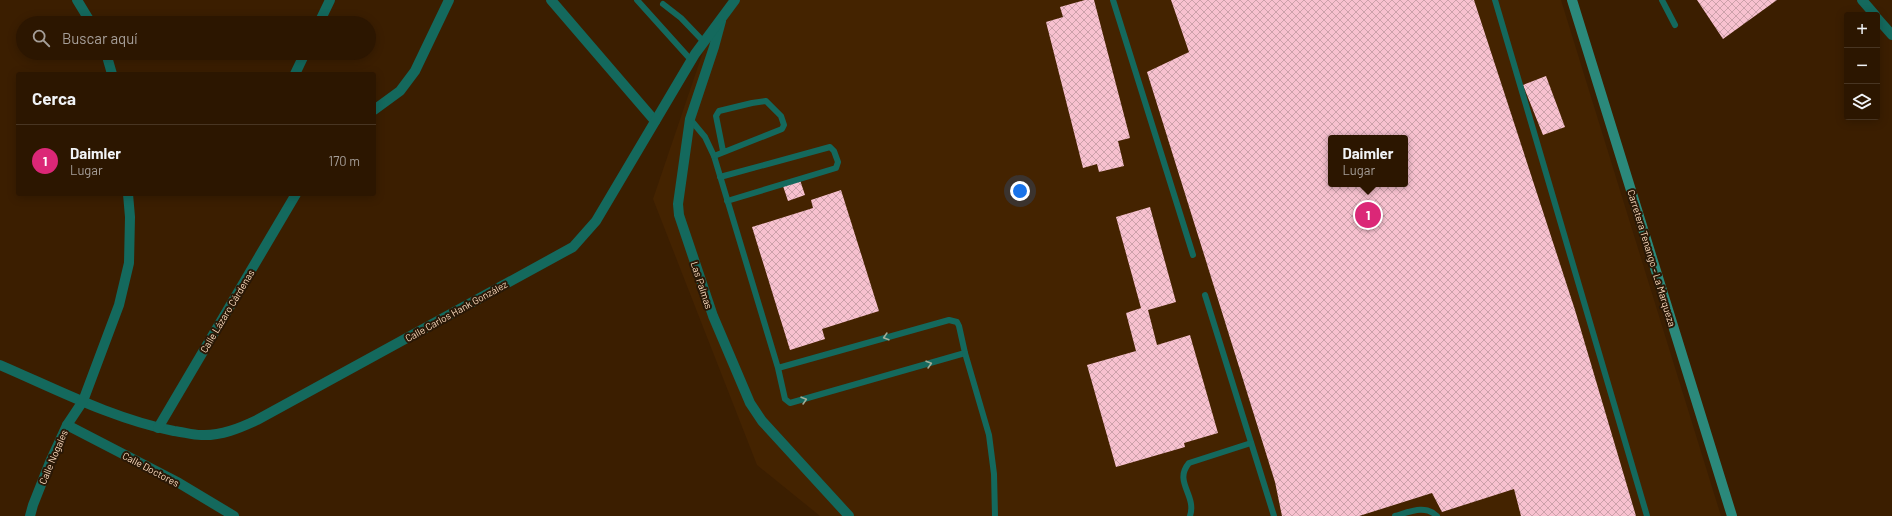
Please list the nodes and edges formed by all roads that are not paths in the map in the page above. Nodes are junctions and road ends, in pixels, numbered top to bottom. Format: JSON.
{"nodes":[{"id":1,"x":330,"y":0,"type":"edge"},
{"id":2,"x":449,"y":0,"type":"edge"},
{"id":3,"x":551,"y":0,"type":"edge"},
{"id":4,"x":637,"y":0,"type":"edge"},
{"id":5,"x":735,"y":0,"type":"edge"},
{"id":6,"x":1113,"y":0,"type":"edge"},
{"id":7,"x":1495,"y":0,"type":"edge"},
{"id":8,"x":1572,"y":0,"type":"edge"},
{"id":9,"x":1662,"y":0,"type":"edge"},
{"id":10,"x":1862,"y":0,"type":"edge"},
{"id":11,"x":81,"y":2,"type":"edge"},
{"id":12,"x":663,"y":4,"type":"dead end"},
{"id":13,"x":1872,"y":12,"type":"edge"},
{"id":14,"x":88,"y":16,"type":"edge"},
{"id":15,"x":322,"y":16,"type":"edge"},
{"id":16,"x":722,"y":17,"type":"junction"},
{"id":17,"x":1880,"y":21,"type":"edge"},
{"id":18,"x":1675,"y":25,"type":"dead end"},
{"id":19,"x":1892,"y":35,"type":"edge"},
{"id":20,"x":703,"y":41,"type":"junction"},
{"id":21,"x":108,"y":60,"type":"edge"},
{"id":22,"x":302,"y":60,"type":"edge"},
{"id":23,"x":691,"y":60,"type":"junction"},
{"id":24,"x":111,"y":72,"type":"edge"},
{"id":25,"x":296,"y":72,"type":"edge"},
{"id":26,"x":376,"y":109,"type":"edge"},
{"id":27,"x":690,"y":119,"type":"junction"},
{"id":28,"x":655,"y":122,"type":"junction"},
{"id":29,"x":723,"y":151,"type":"junction"},
{"id":30,"x":714,"y":156,"type":"junction"},
{"id":31,"x":720,"y":178,"type":"junction"},
{"id":32,"x":128,"y":196,"type":"edge"},
{"id":33,"x":295,"y":196,"type":"edge"},
{"id":34,"x":727,"y":200,"type":"junction"},
{"id":35,"x":1193,"y":255,"type":"dead end"},
{"id":36,"x":1205,"y":295,"type":"dead end"},
{"id":37,"x":965,"y":353,"type":"junction"},
{"id":38,"x":0,"y":365,"type":"edge"},
{"id":39,"x":778,"y":368,"type":"junction"},
{"id":40,"x":83,"y":401,"type":"junction"},
{"id":41,"x":67,"y":425,"type":"junction"},
{"id":42,"x":158,"y":428,"type":"junction"},
{"id":43,"x":1251,"y":443,"type":"junction"},
{"id":44,"x":30,"y":516,"type":"edge"},
{"id":45,"x":234,"y":516,"type":"edge"},
{"id":46,"x":849,"y":516,"type":"edge"},
{"id":47,"x":995,"y":516,"type":"edge"},
{"id":48,"x":1190,"y":516,"type":"edge"},
{"id":49,"x":1274,"y":516,"type":"edge"},
{"id":50,"x":1395,"y":516,"type":"edge"},
{"id":51,"x":1437,"y":516,"type":"edge"},
{"id":52,"x":1647,"y":516,"type":"edge"},
{"id":53,"x":1732,"y":516,"type":"edge"}],
"edges":[{"from":1,"to":15,"type":"street"},
{"from":2,"to":26,"type":"street"},
{"from":3,"to":28,"type":"street"},
{"from":4,"to":23,"type":"lane"},
{"from":5,"to":16,"type":"street"},
{"from":6,"to":35,"type":"lane"},
{"from":7,"to":52,"type":"lane"},
{"from":8,"to":53,"type":"main road","name":"Carretera Tenango - La Marqueza"},
{"from":9,"to":18,"type":"lane"},
{"from":10,"to":13,"type":"street"},
{"from":11,"to":14,"type":"street"},
{"from":12,"to":20,"type":"lane"},
{"from":16,"to":20,"type":"street","name":"Calle Carlos Hank González"},
{"from":16,"to":27,"type":"street","name":"Las Palmas"},
{"from":17,"to":19,"type":"street"},
{"from":20,"to":23,"type":"street","name":"Calle Carlos Hank González"},
{"from":21,"to":24,"type":"street"},
{"from":22,"to":25,"type":"street"},
{"from":23,"to":28,"type":"street","name":"Calle Carlos Hank González"},
{"from":27,"to":30,"type":"lane"},
{"from":27,"to":46,"type":"street","name":"Las Palmas"},
{"from":28,"to":42,"type":"street","name":"Calle Carlos Hank González"},
{"from":29,"to":29,"type":"lane"},
{"from":29,"to":30,"type":"lane"},
{"from":30,"to":31,"type":"lane"},
{"from":31,"to":34,"type":"lane"},
{"from":31,"to":34,"type":"lane"},
{"from":32,"to":40,"type":"street","name":"Calle Nogales"},
{"from":33,"to":42,"type":"street","name":"Calle Lázaro Cárdenas"},
{"from":34,"to":39,"type":"lane"},
{"from":36,"to":43,"type":"lane"},
{"from":37,"to":39,"type":"lane","one_way":true},
{"from":39,"to":37,"type":"lane","one_way":true},
{"from":37,"to":47,"type":"lane"},
{"from":38,"to":40,"type":"street","name":"Calle Carlos Hank González"},
{"from":40,"to":41,"type":"street","name":"Calle Nogales"},
{"from":40,"to":42,"type":"street","name":"Calle Carlos Hank González"},
{"from":41,"to":44,"type":"street","name":"Calle Nogales"},
{"from":41,"to":45,"type":"street","name":"Calle Doctores"},
{"from":43,"to":48,"type":"lane"},
{"from":43,"to":49,"type":"lane"},
{"from":50,"to":51,"type":"lane"}]}
